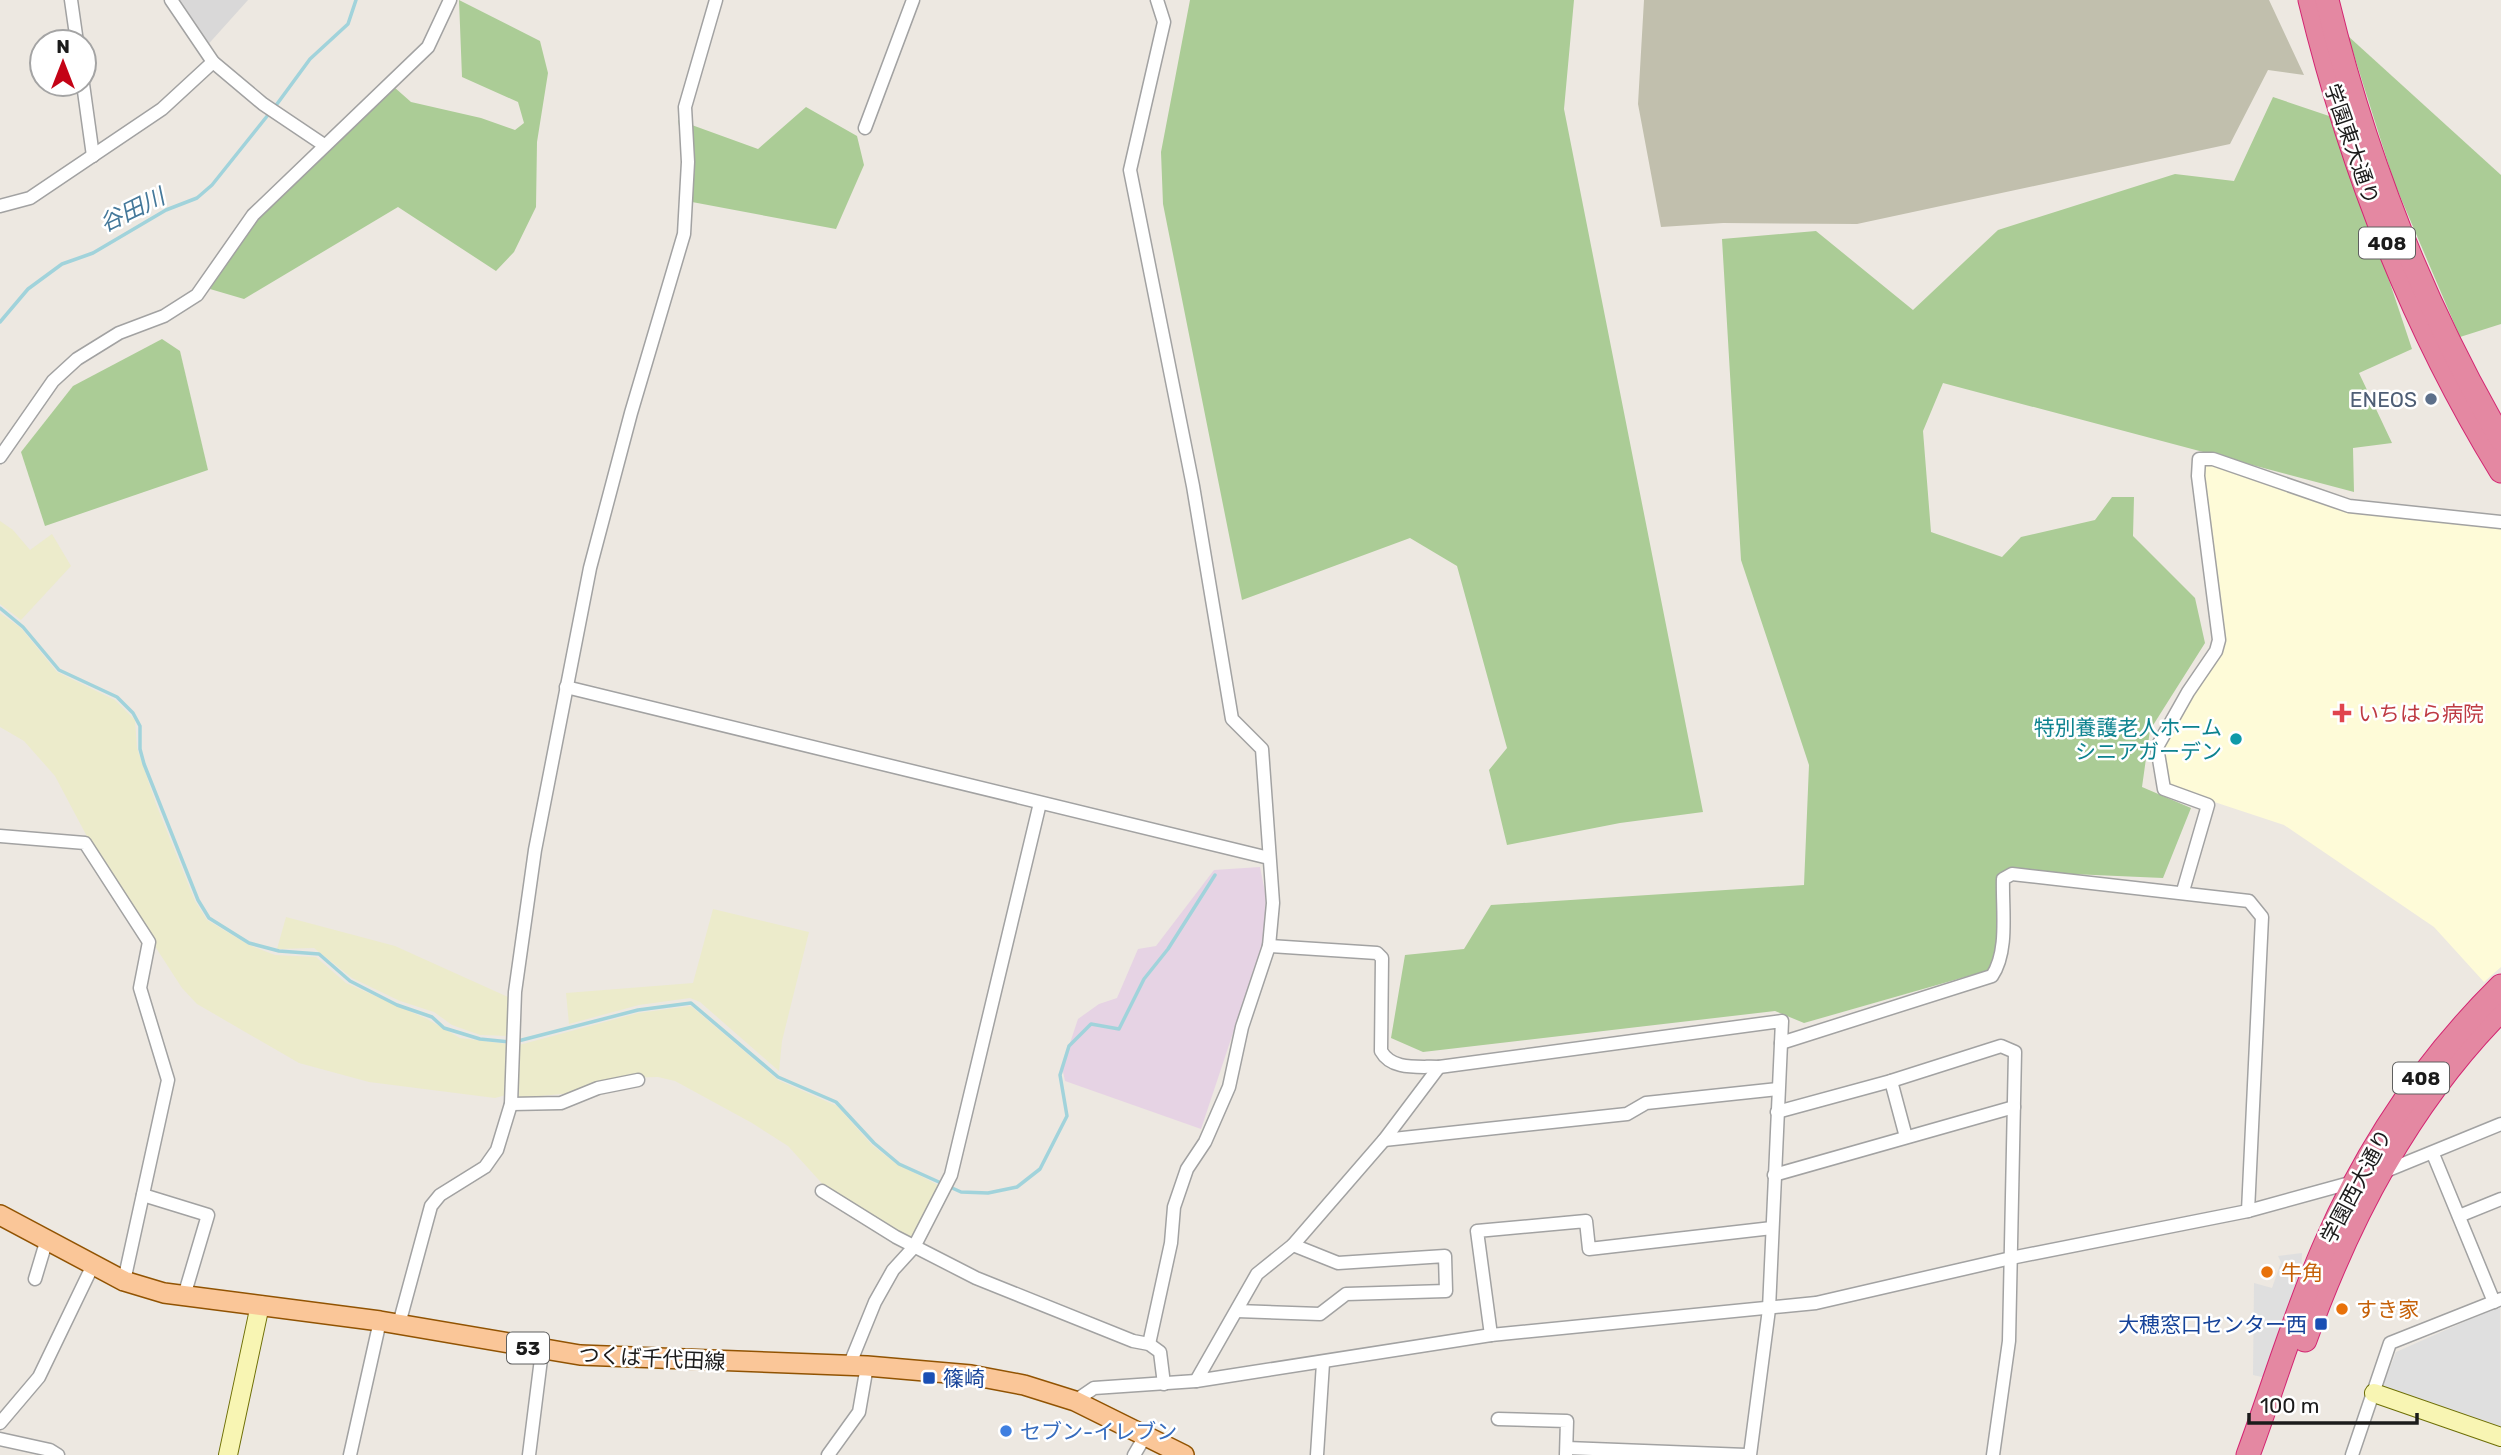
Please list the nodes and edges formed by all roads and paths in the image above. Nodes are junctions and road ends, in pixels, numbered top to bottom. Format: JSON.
{"nodes":[{"id":1,"x":71,"y":0,"type":"edge"},
{"id":2,"x":171,"y":0,"type":"edge"},
{"id":3,"x":450,"y":0,"type":"edge"},
{"id":4,"x":716,"y":0,"type":"edge"},
{"id":5,"x":914,"y":0,"type":"edge"},
{"id":6,"x":1157,"y":0,"type":"edge"},
{"id":7,"x":2310,"y":0,"type":"edge"},
{"id":8,"x":2327,"y":0,"type":"edge"},
{"id":9,"x":75,"y":28,"type":"edge"},
{"id":10,"x":213,"y":62,"type":"junction"},
{"id":11,"x":85,"y":98,"type":"edge"},
{"id":12,"x":865,"y":128,"type":"dead end"},
{"id":13,"x":324,"y":145,"type":"junction"},
{"id":14,"x":93,"y":156,"type":"junction"},
{"id":15,"x":0,"y":206,"type":"edge"},
{"id":16,"x":2501,"y":439,"type":"edge"},
{"id":17,"x":0,"y":457,"type":"edge"},
{"id":18,"x":2501,"y":471,"type":"edge"},
{"id":19,"x":2501,"y":522,"type":"edge"},
{"id":20,"x":566,"y":687,"type":"junction"},
{"id":21,"x":1040,"y":803,"type":"junction"},
{"id":22,"x":0,"y":836,"type":"edge"},
{"id":23,"x":1269,"y":859,"type":"junction"},
{"id":24,"x":2183,"y":891,"type":"junction"},
{"id":25,"x":1269,"y":946,"type":"junction"},
{"id":26,"x":2501,"y":986,"type":"edge"},
{"id":27,"x":2501,"y":1010,"type":"edge"},
{"id":28,"x":1781,"y":1043,"type":"junction"},
{"id":29,"x":1439,"y":1067,"type":"junction"},
{"id":30,"x":638,"y":1080,"type":"dead end"},
{"id":31,"x":1891,"y":1081,"type":"junction"},
{"id":32,"x":1778,"y":1090,"type":"junction"},
{"id":33,"x":511,"y":1104,"type":"junction"},
{"id":34,"x":2014,"y":1107,"type":"junction"},
{"id":35,"x":1777,"y":1112,"type":"junction"},
{"id":36,"x":2501,"y":1124,"type":"edge"},
{"id":37,"x":1906,"y":1138,"type":"junction"},
{"id":38,"x":1384,"y":1140,"type":"junction"},
{"id":39,"x":2433,"y":1154,"type":"junction"},
{"id":40,"x":1774,"y":1175,"type":"junction"},
{"id":41,"x":2367,"y":1178,"type":"junction"},
{"id":42,"x":822,"y":1191,"type":"dead end"},
{"id":43,"x":142,"y":1195,"type":"junction"},
{"id":44,"x":2501,"y":1199,"type":"edge"},
{"id":45,"x":2248,"y":1211,"type":"junction"},
{"id":46,"x":0,"y":1214,"type":"edge"},
{"id":47,"x":2459,"y":1216,"type":"junction"},
{"id":48,"x":1772,"y":1228,"type":"junction"},
{"id":49,"x":47,"y":1239,"type":"junction"},
{"id":50,"x":1293,"y":1245,"type":"junction"},
{"id":51,"x":914,"y":1247,"type":"junction"},
{"id":52,"x":2011,"y":1258,"type":"junction"},
{"id":53,"x":93,"y":1265,"type":"junction"},
{"id":54,"x":35,"y":1279,"type":"dead end"},
{"id":55,"x":124,"y":1281,"type":"junction"},
{"id":56,"x":184,"y":1296,"type":"junction"},
{"id":57,"x":2498,"y":1301,"type":"edge"},
{"id":58,"x":260,"y":1305,"type":"junction"},
{"id":59,"x":1769,"y":1309,"type":"junction"},
{"id":60,"x":1237,"y":1311,"type":"junction"},
{"id":61,"x":390,"y":1323,"type":"junction"},
{"id":62,"x":1491,"y":1335,"type":"junction"},
{"id":63,"x":1149,"y":1344,"type":"junction"},
{"id":64,"x":542,"y":1351,"type":"junction"},
{"id":65,"x":1323,"y":1363,"type":"junction"},
{"id":66,"x":858,"y":1366,"type":"junction"},
{"id":67,"x":1196,"y":1381,"type":"junction"},
{"id":68,"x":1164,"y":1384,"type":"junction"},
{"id":69,"x":2374,"y":1393,"type":"junction"},
{"id":70,"x":1075,"y":1401,"type":"junction"},
{"id":71,"x":1498,"y":1419,"type":"dead end"},
{"id":72,"x":0,"y":1423,"type":"edge"},
{"id":73,"x":2501,"y":1437,"type":"edge"},
{"id":74,"x":1144,"y":1438,"type":"junction"},
{"id":75,"x":0,"y":1439,"type":"edge"},
{"id":76,"x":1567,"y":1451,"type":"edge"},
{"id":77,"x":58,"y":1455,"type":"edge"},
{"id":78,"x":228,"y":1455,"type":"edge"},
{"id":79,"x":350,"y":1455,"type":"edge"},
{"id":80,"x":529,"y":1455,"type":"edge"},
{"id":81,"x":828,"y":1455,"type":"edge"},
{"id":82,"x":1134,"y":1455,"type":"edge"},
{"id":83,"x":1184,"y":1455,"type":"edge"},
{"id":84,"x":1317,"y":1455,"type":"edge"},
{"id":85,"x":1748,"y":1455,"type":"edge"},
{"id":86,"x":1993,"y":1455,"type":"edge"},
{"id":87,"x":2248,"y":1455,"type":"edge"},
{"id":88,"x":2264,"y":1455,"type":"edge"},
{"id":89,"x":2352,"y":1455,"type":"edge"}],
"edges":[{"from":1,"to":9,"type":"street"},
{"from":2,"to":10,"type":"street"},
{"from":3,"to":13,"type":"street"},
{"from":4,"to":20,"type":"street"},
{"from":5,"to":12,"type":"street"},
{"from":6,"to":23,"type":"street"},
{"from":7,"to":18,"type":"highway","name":"学園東大通り","number":"408"},
{"from":8,"to":16,"type":"highway","name":"学園東大通り","number":"408"},
{"from":10,"to":13,"type":"street"},
{"from":10,"to":14,"type":"street"},
{"from":11,"to":14,"type":"street"},
{"from":13,"to":17,"type":"street"},
{"from":14,"to":15,"type":"street"},
{"from":19,"to":24,"type":"street"},
{"from":20,"to":21,"type":"street"},
{"from":20,"to":33,"type":"street"},
{"from":21,"to":23,"type":"street"},
{"from":21,"to":51,"type":"street"},
{"from":22,"to":43,"type":"street"},
{"from":23,"to":25,"type":"street"},
{"from":24,"to":28,"type":"street"},
{"from":24,"to":45,"type":"street"},
{"from":25,"to":29,"type":"street"},
{"from":25,"to":63,"type":"street"},
{"from":26,"to":41,"type":"highway","name":"学園西大通り","number":"408"},
{"from":27,"to":41,"type":"highway","name":"学園西大通り","number":"408"},
{"from":28,"to":29,"type":"street"},
{"from":28,"to":32,"type":"street"},
{"from":29,"to":38,"type":"street"},
{"from":30,"to":33,"type":"street"},
{"from":31,"to":34,"type":"street"},
{"from":31,"to":35,"type":"street"},
{"from":31,"to":37,"type":"street"},
{"from":32,"to":35,"type":"street"},
{"from":32,"to":38,"type":"street"},
{"from":33,"to":61,"type":"street"},
{"from":34,"to":37,"type":"street"},
{"from":34,"to":52,"type":"street"},
{"from":35,"to":40,"type":"street"},
{"from":36,"to":39,"type":"street"},
{"from":37,"to":40,"type":"street"},
{"from":38,"to":50,"type":"street"},
{"from":39,"to":41,"type":"street"},
{"from":39,"to":47,"type":"street"},
{"from":40,"to":48,"type":"street"},
{"from":41,"to":45,"type":"street"},
{"from":41,"to":87,"type":"highway","name":"学園西大通り","number":"408"},
{"from":41,"to":88,"type":"highway","name":"学園西大通り","number":"408"},
{"from":42,"to":51,"type":"street"},
{"from":43,"to":55,"type":"street"},
{"from":43,"to":56,"type":"street"},
{"from":44,"to":47,"type":"street"},
{"from":45,"to":52,"type":"street"},
{"from":46,"to":49,"type":"main road","name":"つくば千代田線","number":"53"},
{"from":47,"to":57,"type":"street"},
{"from":48,"to":59,"type":"street"},
{"from":48,"to":62,"type":"street"},
{"from":49,"to":53,"type":"main road","name":"つくば千代田線","number":"53"},
{"from":49,"to":54,"type":"street"},
{"from":50,"to":60,"type":"street"},
{"from":50,"to":60,"type":"street"},
{"from":51,"to":63,"type":"street"},
{"from":51,"to":66,"type":"street"},
{"from":52,"to":59,"type":"street"},
{"from":52,"to":86,"type":"street"},
{"from":53,"to":55,"type":"main road","name":"つくば千代田線","number":"53"},
{"from":53,"to":72,"type":"street"},
{"from":55,"to":56,"type":"main road","name":"つくば千代田線","number":"53"},
{"from":56,"to":58,"type":"main road","name":"つくば千代田線","number":"53"},
{"from":57,"to":69,"type":"street"},
{"from":58,"to":61,"type":"main road","name":"つくば千代田線","number":"53"},
{"from":58,"to":78,"type":"street"},
{"from":59,"to":62,"type":"street"},
{"from":59,"to":85,"type":"street"},
{"from":60,"to":67,"type":"street"},
{"from":61,"to":64,"type":"main road","name":"つくば千代田線","number":"53"},
{"from":61,"to":79,"type":"street"},
{"from":62,"to":65,"type":"street"},
{"from":63,"to":68,"type":"street"},
{"from":64,"to":66,"type":"main road","name":"つくば千代田線","number":"53"},
{"from":64,"to":80,"type":"street"},
{"from":65,"to":67,"type":"street"},
{"from":65,"to":84,"type":"street"},
{"from":66,"to":70,"type":"main road","name":"つくば千代田線","number":"53"},
{"from":66,"to":81,"type":"street"},
{"from":67,"to":68,"type":"street"},
{"from":68,"to":70,"type":"street"},
{"from":69,"to":73,"type":"street"},
{"from":69,"to":89,"type":"street"},
{"from":70,"to":74,"type":"main road","name":"つくば千代田線","number":"53"},
{"from":71,"to":76,"type":"street"},
{"from":74,"to":82,"type":"street"},
{"from":74,"to":83,"type":"main road","name":"つくば千代田線","number":"53"},
{"from":75,"to":77,"type":"street"},
{"from":76,"to":85,"type":"street"}]}
